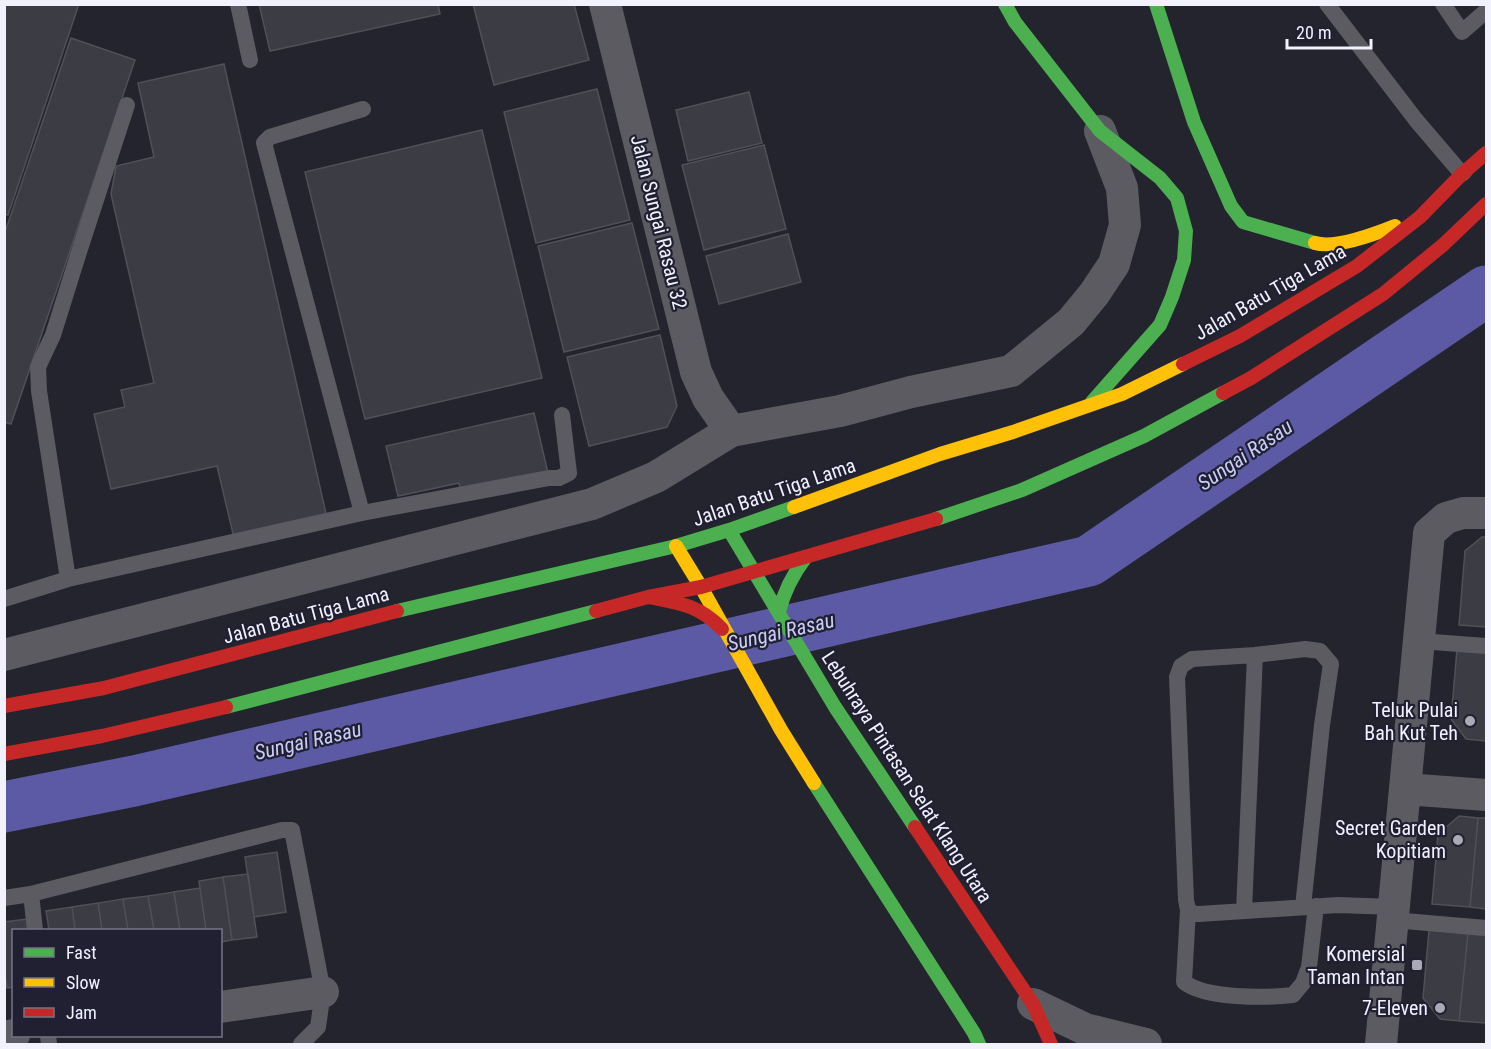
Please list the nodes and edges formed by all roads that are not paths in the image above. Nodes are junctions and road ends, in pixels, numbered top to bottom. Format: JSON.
{"nodes":[{"id":1,"x":238,"y":4,"type":"edge"},
{"id":2,"x":605,"y":4,"type":"edge"},
{"id":3,"x":1005,"y":4,"type":"edge"},
{"id":4,"x":1156,"y":4,"type":"edge"},
{"id":5,"x":1327,"y":4,"type":"edge"},
{"id":6,"x":1443,"y":4,"type":"edge"},
{"id":7,"x":1486,"y":11,"type":"edge"},
{"id":8,"x":250,"y":60,"type":"dead end"},
{"id":9,"x":127,"y":105,"type":"dead end"},
{"id":10,"x":363,"y":110,"type":"dead end"},
{"id":11,"x":1100,"y":131,"type":"junction"},
{"id":12,"x":1486,"y":143,"type":"edge"},
{"id":13,"x":1486,"y":153,"type":"edge"},
{"id":14,"x":1462,"y":174,"type":"junction"},
{"id":15,"x":1486,"y":204,"type":"edge"},
{"id":16,"x":1419,"y":217,"type":"junction"},
{"id":17,"x":1089,"y":405,"type":"junction"},
{"id":18,"x":562,"y":415,"type":"dead end"},
{"id":19,"x":731,"y":431,"type":"junction"},
{"id":20,"x":362,"y":513,"type":"junction"},
{"id":21,"x":1486,"y":513,"type":"edge"},
{"id":22,"x":729,"y":530,"type":"junction"},
{"id":23,"x":676,"y":546,"type":"junction"},
{"id":24,"x":806,"y":557,"type":"junction"},
{"id":25,"x":755,"y":572,"type":"junction"},
{"id":26,"x":68,"y":579,"type":"junction"},
{"id":27,"x":701,"y":587,"type":"junction"},
{"id":28,"x":648,"y":597,"type":"junction"},
{"id":29,"x":4,"y":599,"type":"edge"},
{"id":30,"x":710,"y":612,"type":"junction"},
{"id":31,"x":779,"y":612,"type":"junction"},
{"id":32,"x":1419,"y":641,"type":"junction"},
{"id":33,"x":1486,"y":646,"type":"edge"},
{"id":34,"x":4,"y":655,"type":"edge"},
{"id":35,"x":1255,"y":655,"type":"junction"},
{"id":36,"x":4,"y":706,"type":"edge"},
{"id":37,"x":4,"y":754,"type":"edge"},
{"id":38,"x":1405,"y":789,"type":"junction"},
{"id":39,"x":1486,"y":795,"type":"edge"},
{"id":40,"x":31,"y":894,"type":"junction"},
{"id":41,"x":4,"y":898,"type":"edge"},
{"id":42,"x":1310,"y":906,"type":"junction"},
{"id":43,"x":1188,"y":909,"type":"junction"},
{"id":44,"x":1244,"y":911,"type":"junction"},
{"id":45,"x":1393,"y":914,"type":"junction"},
{"id":46,"x":1486,"y":928,"type":"edge"},
{"id":47,"x":35,"y":929,"type":"edge"},
{"id":48,"x":323,"y":992,"type":"junction"},
{"id":49,"x":1033,"y":1004,"type":"junction"},
{"id":50,"x":222,"y":1007,"type":"edge"},
{"id":51,"x":302,"y":1044,"type":"edge"},
{"id":52,"x":980,"y":1044,"type":"edge"},
{"id":53,"x":1051,"y":1044,"type":"edge"},
{"id":54,"x":1146,"y":1044,"type":"edge"},
{"id":55,"x":1381,"y":1044,"type":"edge"}],
"edges":[{"from":1,"to":8,"type":"lane"},
{"from":2,"to":19,"type":"street","name":"Jalan Sungai Rasau 32"},
{"from":3,"to":11,"type":"main road"},
{"from":4,"to":16,"type":"main road"},
{"from":5,"to":14,"type":"lane"},
{"from":6,"to":7,"type":"lane"},
{"from":9,"to":26,"type":"lane"},
{"from":10,"to":20,"type":"lane"},
{"from":11,"to":17,"type":"main road"},
{"from":11,"to":19,"type":"street"},
{"from":12,"to":14,"type":"lane"},
{"from":13,"to":14,"type":"main road","name":"Jalan Batu Tiga Lama"},
{"from":14,"to":16,"type":"main road","name":"Jalan Batu Tiga Lama"},
{"from":15,"to":24,"type":"main road"},
{"from":16,"to":17,"type":"main road","name":"Jalan Batu Tiga Lama"},
{"from":17,"to":22,"type":"main road","name":"Jalan Batu Tiga Lama"},
{"from":18,"to":20,"type":"lane"},
{"from":19,"to":34,"type":"street"},
{"from":20,"to":26,"type":"lane"},
{"from":21,"to":32,"type":"street"},
{"from":22,"to":23,"type":"main road","name":"Jalan Batu Tiga Lama"},
{"from":22,"to":25,"type":"main road","name":"Lebuhraya Pintasan Selat Klang Utara"},
{"from":23,"to":27,"type":"main road"},
{"from":23,"to":36,"type":"main road","name":"Jalan Batu Tiga Lama"},
{"from":24,"to":25,"type":"main road"},
{"from":24,"to":31,"type":"main road"},
{"from":25,"to":27,"type":"main road"},
{"from":25,"to":31,"type":"main road","name":"Lebuhraya Pintasan Selat Klang Utara"},
{"from":26,"to":29,"type":"lane"},
{"from":27,"to":28,"type":"main road"},
{"from":27,"to":30,"type":"main road"},
{"from":28,"to":30,"type":"main road"},
{"from":28,"to":37,"type":"main road"},
{"from":30,"to":52,"type":"main road"},
{"from":31,"to":49,"type":"main road","name":"Lebuhraya Pintasan Selat Klang Utara"},
{"from":32,"to":33,"type":"lane"},
{"from":32,"to":38,"type":"street"},
{"from":35,"to":42,"type":"lane"},
{"from":35,"to":43,"type":"lane"},
{"from":35,"to":44,"type":"lane"},
{"from":38,"to":39,"type":"street"},
{"from":38,"to":45,"type":"street"},
{"from":40,"to":41,"type":"lane"},
{"from":40,"to":47,"type":"lane"},
{"from":40,"to":48,"type":"lane"},
{"from":42,"to":43,"type":"lane"},
{"from":42,"to":44,"type":"lane"},
{"from":42,"to":45,"type":"lane"},
{"from":43,"to":44,"type":"lane"},
{"from":45,"to":46,"type":"lane"},
{"from":45,"to":55,"type":"street"},
{"from":48,"to":50,"type":"street"},
{"from":48,"to":51,"type":"lane"},
{"from":49,"to":53,"type":"main road","name":"Lebuhraya Pintasan Selat Klang Utara"},
{"from":49,"to":54,"type":"street"}]}
